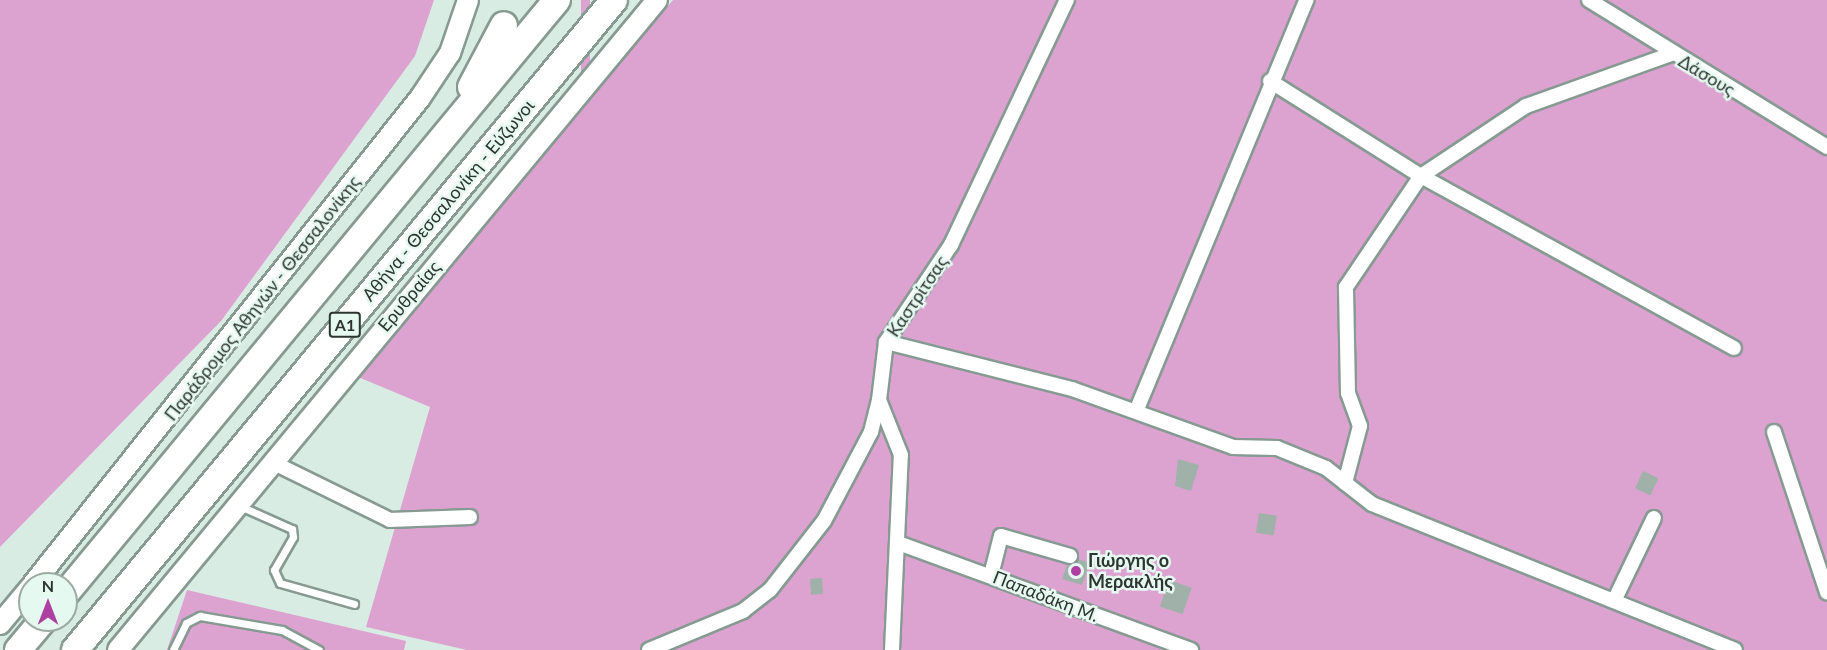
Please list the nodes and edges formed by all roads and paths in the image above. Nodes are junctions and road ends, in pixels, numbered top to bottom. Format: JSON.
{"nodes":[{"id":1,"x":468,"y":0,"type":"edge"},
{"id":2,"x":557,"y":0,"type":"edge"},
{"id":3,"x":614,"y":0,"type":"edge"},
{"id":4,"x":657,"y":0,"type":"edge"},
{"id":5,"x":1067,"y":0,"type":"edge"},
{"id":6,"x":1306,"y":0,"type":"edge"},
{"id":7,"x":1589,"y":0,"type":"edge"},
{"id":8,"x":504,"y":25,"type":"dead end"},
{"id":9,"x":1671,"y":54,"type":"junction"},
{"id":10,"x":1270,"y":81,"type":"junction"},
{"id":11,"x":448,"y":132,"type":"junction"},
{"id":12,"x":1827,"y":147,"type":"edge"},
{"id":13,"x":1421,"y":176,"type":"junction"},
{"id":14,"x":886,"y":342,"type":"junction"},
{"id":15,"x":1734,"y":348,"type":"dead end"},
{"id":16,"x":879,"y":400,"type":"junction"},
{"id":17,"x":1137,"y":410,"type":"junction"},
{"id":18,"x":1774,"y":432,"type":"dead end"},
{"id":19,"x":272,"y":462,"type":"junction"},
{"id":20,"x":1345,"y":483,"type":"junction"},
{"id":21,"x":237,"y":505,"type":"junction"},
{"id":22,"x":470,"y":517,"type":"dead end"},
{"id":23,"x":1653,"y":518,"type":"dead end"},
{"id":24,"x":901,"y":544,"type":"junction"},
{"id":25,"x":1070,"y":556,"type":"dead end"},
{"id":26,"x":43,"y":572,"type":"edge"},
{"id":27,"x":991,"y":575,"type":"junction"},
{"id":28,"x":78,"y":579,"type":"edge"},
{"id":29,"x":1827,"y":591,"type":"edge"},
{"id":30,"x":1614,"y":601,"type":"junction"},
{"id":31,"x":18,"y":602,"type":"edge"},
{"id":32,"x":354,"y":604,"type":"dead end"},
{"id":33,"x":0,"y":624,"type":"edge"},
{"id":34,"x":33,"y":632,"type":"edge"},
{"id":35,"x":18,"y":650,"type":"edge"},
{"id":36,"x":75,"y":650,"type":"edge"},
{"id":37,"x":118,"y":650,"type":"edge"},
{"id":38,"x":173,"y":650,"type":"edge"},
{"id":39,"x":319,"y":650,"type":"edge"},
{"id":40,"x":649,"y":650,"type":"edge"},
{"id":41,"x":892,"y":650,"type":"edge"},
{"id":42,"x":1191,"y":650,"type":"edge"},
{"id":43,"x":1735,"y":650,"type":"edge"}],
"edges":[{"from":1,"to":26,"type":"main road","name":"Παράδρομος Αθηνών - Θεσσαλονίκης"},
{"from":2,"to":11,"type":"highway","number":"Α1"},
{"from":3,"to":36,"type":"highway","name":"Αθήνα - Θεσσαλονίκη - Εύζωνοι","number":"Α1"},
{"from":4,"to":19,"type":"main road","name":"Ερυθραίας"},
{"from":5,"to":14,"type":"street","name":"Καστρίτσας"},
{"from":6,"to":10,"type":"street"},
{"from":7,"to":9,"type":"street","name":"Δάσους"},
{"from":8,"to":11,"type":"highway"},
{"from":9,"to":12,"type":"street","name":"Δάσους"},
{"from":9,"to":13,"type":"street"},
{"from":10,"to":13,"type":"street"},
{"from":10,"to":17,"type":"street"},
{"from":11,"to":28,"type":"highway","number":"Α1"},
{"from":13,"to":15,"type":"street"},
{"from":13,"to":20,"type":"street"},
{"from":14,"to":16,"type":"street","name":"Καστρίτσας"},
{"from":14,"to":17,"type":"street"},
{"from":16,"to":24,"type":"street","name":"Καστρίτσας"},
{"from":16,"to":40,"type":"street"},
{"from":17,"to":20,"type":"street"},
{"from":18,"to":29,"type":"street"},
{"from":19,"to":21,"type":"main road","name":"Ερυθραίας"},
{"from":19,"to":22,"type":"street"},
{"from":20,"to":30,"type":"street"},
{"from":21,"to":32,"type":"lane"},
{"from":21,"to":37,"type":"main road","name":"Ερυθραίας"},
{"from":23,"to":30,"type":"street"},
{"from":24,"to":27,"type":"street","name":"Παπαδάκη Μ."},
{"from":24,"to":41,"type":"street","name":"Καστρίτσας"},
{"from":25,"to":27,"type":"street"},
{"from":27,"to":42,"type":"street","name":"Παπαδάκη Μ."},
{"from":30,"to":43,"type":"street"},
{"from":31,"to":33,"type":"main road"},
{"from":34,"to":35,"type":"highway"},
{"from":38,"to":39,"type":"lane"}]}
